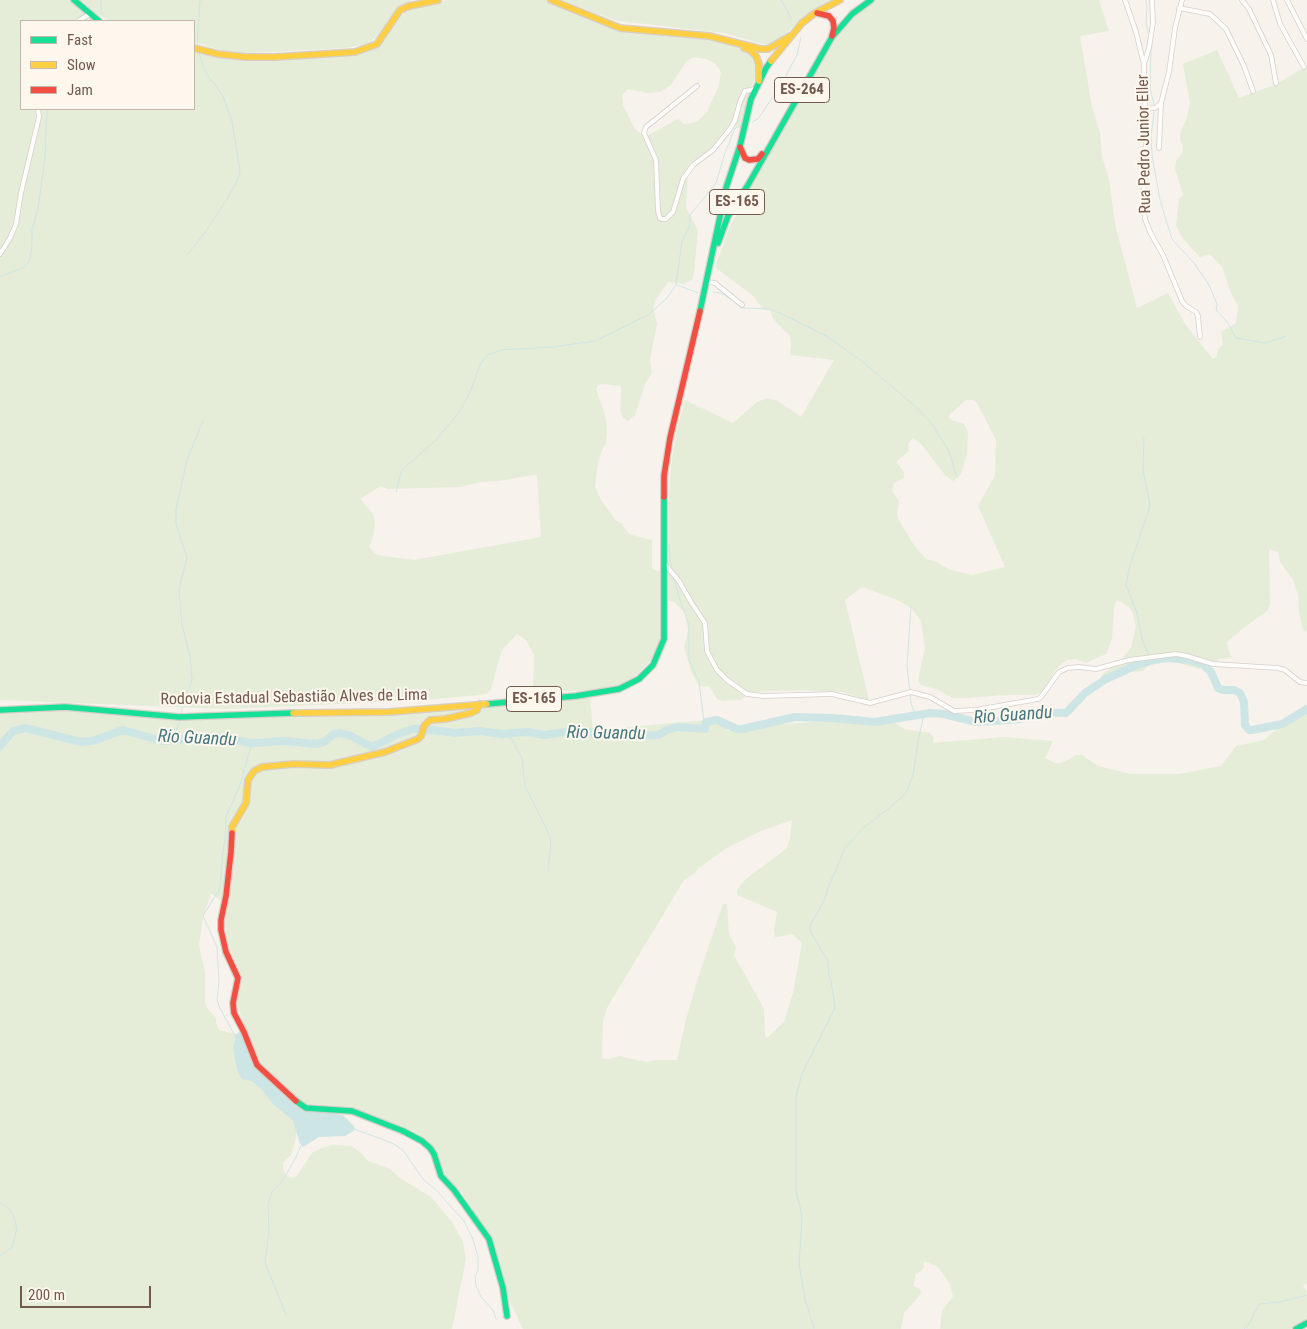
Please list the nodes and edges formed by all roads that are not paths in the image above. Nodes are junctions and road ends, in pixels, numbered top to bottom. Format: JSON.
{"nodes":[{"id":1,"x":74,"y":0,"type":"edge"},
{"id":2,"x":438,"y":0,"type":"edge"},
{"id":3,"x":551,"y":0,"type":"edge"},
{"id":4,"x":840,"y":0,"type":"edge"},
{"id":5,"x":871,"y":0,"type":"edge"},
{"id":6,"x":1125,"y":0,"type":"edge"},
{"id":7,"x":1152,"y":0,"type":"edge"},
{"id":8,"x":1182,"y":0,"type":"edge"},
{"id":9,"x":1242,"y":0,"type":"edge"},
{"id":10,"x":1273,"y":0,"type":"edge"},
{"id":11,"x":1287,"y":0,"type":"edge"},
{"id":12,"x":1179,"y":8,"type":"junction"},
{"id":13,"x":815,"y":13,"type":"junction"},
{"id":14,"x":90,"y":14,"type":"junction"},
{"id":15,"x":80,"y":20,"type":"edge"},
{"id":16,"x":99,"y":20,"type":"edge"},
{"id":17,"x":792,"y":35,"type":"junction"},
{"id":18,"x":709,"y":36,"type":"junction"},
{"id":19,"x":832,"y":36,"type":"junction"},
{"id":20,"x":1307,"y":39,"type":"edge"},
{"id":21,"x":195,"y":48,"type":"edge"},
{"id":22,"x":1144,"y":65,"type":"junction"},
{"id":23,"x":1304,"y":67,"type":"dead end"},
{"id":24,"x":759,"y":81,"type":"junction"},
{"id":25,"x":1276,"y":83,"type":"dead end"},
{"id":26,"x":697,"y":86,"type":"dead end"},
{"id":27,"x":755,"y":89,"type":"junction"},
{"id":28,"x":1253,"y":91,"type":"dead end"},
{"id":29,"x":1161,"y":103,"type":"junction"},
{"id":30,"x":1144,"y":109,"type":"junction"},
{"id":31,"x":38,"y":110,"type":"edge"},
{"id":32,"x":771,"y":144,"type":"junction"},
{"id":33,"x":740,"y":146,"type":"junction"},
{"id":34,"x":1159,"y":148,"type":"dead end"},
{"id":35,"x":0,"y":254,"type":"edge"},
{"id":36,"x":710,"y":265,"type":"junction"},
{"id":37,"x":707,"y":282,"type":"junction"},
{"id":38,"x":742,"y":305,"type":"dead end"},
{"id":39,"x":1200,"y":337,"type":"dead end"},
{"id":40,"x":664,"y":563,"type":"junction"},
{"id":41,"x":1307,"y":683,"type":"edge"},
{"id":42,"x":480,"y":704,"type":"junction"},
{"id":43,"x":0,"y":710,"type":"edge"},
{"id":44,"x":507,"y":1316,"type":"dead end"},
{"id":45,"x":1307,"y":1323,"type":"edge"},
{"id":46,"x":1296,"y":1329,"type":"edge"}],
"edges":[{"from":1,"to":14,"type":"main road"},
{"from":2,"to":21,"type":"main road"},
{"from":3,"to":18,"type":"main road"},
{"from":4,"to":13,"type":"main road","name":"Rodovia Estadual Sebastião Alves de Lima","number":"ES-264"},
{"from":5,"to":19,"type":"main road","name":"Rodovia Estadual Sebastião Alves de Lima","number":"ES-264"},
{"from":6,"to":22,"type":"street","name":"Rua Pedro Junior Eller"},
{"from":7,"to":22,"type":"street"},
{"from":8,"to":12,"type":"street"},
{"from":9,"to":25,"type":"street"},
{"from":10,"to":23,"type":"street"},
{"from":11,"to":20,"type":"street"},
{"from":12,"to":28,"type":"street"},
{"from":12,"to":29,"type":"street"},
{"from":13,"to":17,"type":"main road","name":"Rodovia Estadual Sebastião Alves de Lima","number":"ES-264"},
{"from":13,"to":19,"type":"main road"},
{"from":14,"to":15,"type":"street"},
{"from":14,"to":16,"type":"main road"},
{"from":17,"to":18,"type":"main road"},
{"from":17,"to":24,"type":"main road","name":"Rodovia Estadual Sebastião Alves de Lima","number":"ES-264"},
{"from":18,"to":24,"type":"main road"},
{"from":19,"to":32,"type":"main road","name":"Rodovia Estadual Sebastião Alves de Lima","number":"ES-264"},
{"from":22,"to":30,"type":"street","name":"Rua Pedro Junior Eller"},
{"from":24,"to":27,"type":"main road","name":"Rodovia Estadual Sebastião Alves de Lima","number":"ES-264"},
{"from":26,"to":27,"type":"street"},
{"from":27,"to":33,"type":"main road","name":"Rodovia Estadual Sebastião Alves de Lima","number":"ES-264"},
{"from":29,"to":30,"type":"street"},
{"from":29,"to":34,"type":"street"},
{"from":30,"to":39,"type":"street","name":"Rua Pedro Junior Eller"},
{"from":31,"to":35,"type":"street"},
{"from":32,"to":33,"type":"main road"},
{"from":32,"to":36,"type":"main road","name":"Rodovia Estadual Sebastião Alves de Lima","number":"ES-165"},
{"from":33,"to":36,"type":"main road","name":"Rodovia Estadual Sebastião Alves de Lima","number":"ES-165"},
{"from":36,"to":37,"type":"main road","name":"Rodovia Estadual Sebastião Alves de Lima","number":"ES-165"},
{"from":37,"to":38,"type":"street"},
{"from":37,"to":40,"type":"main road","name":"Rodovia Estadual Sebastião Alves de Lima","number":"ES-165"},
{"from":40,"to":41,"type":"street"},
{"from":40,"to":42,"type":"main road","name":"Rodovia Estadual Sebastião Alves de Lima","number":"ES-165"},
{"from":42,"to":43,"type":"main road","name":"Rodovia Estadual Sebastião Alves de Lima","number":"ES-165"},
{"from":42,"to":44,"type":"main road"},
{"from":45,"to":46,"type":"main road"}]}
